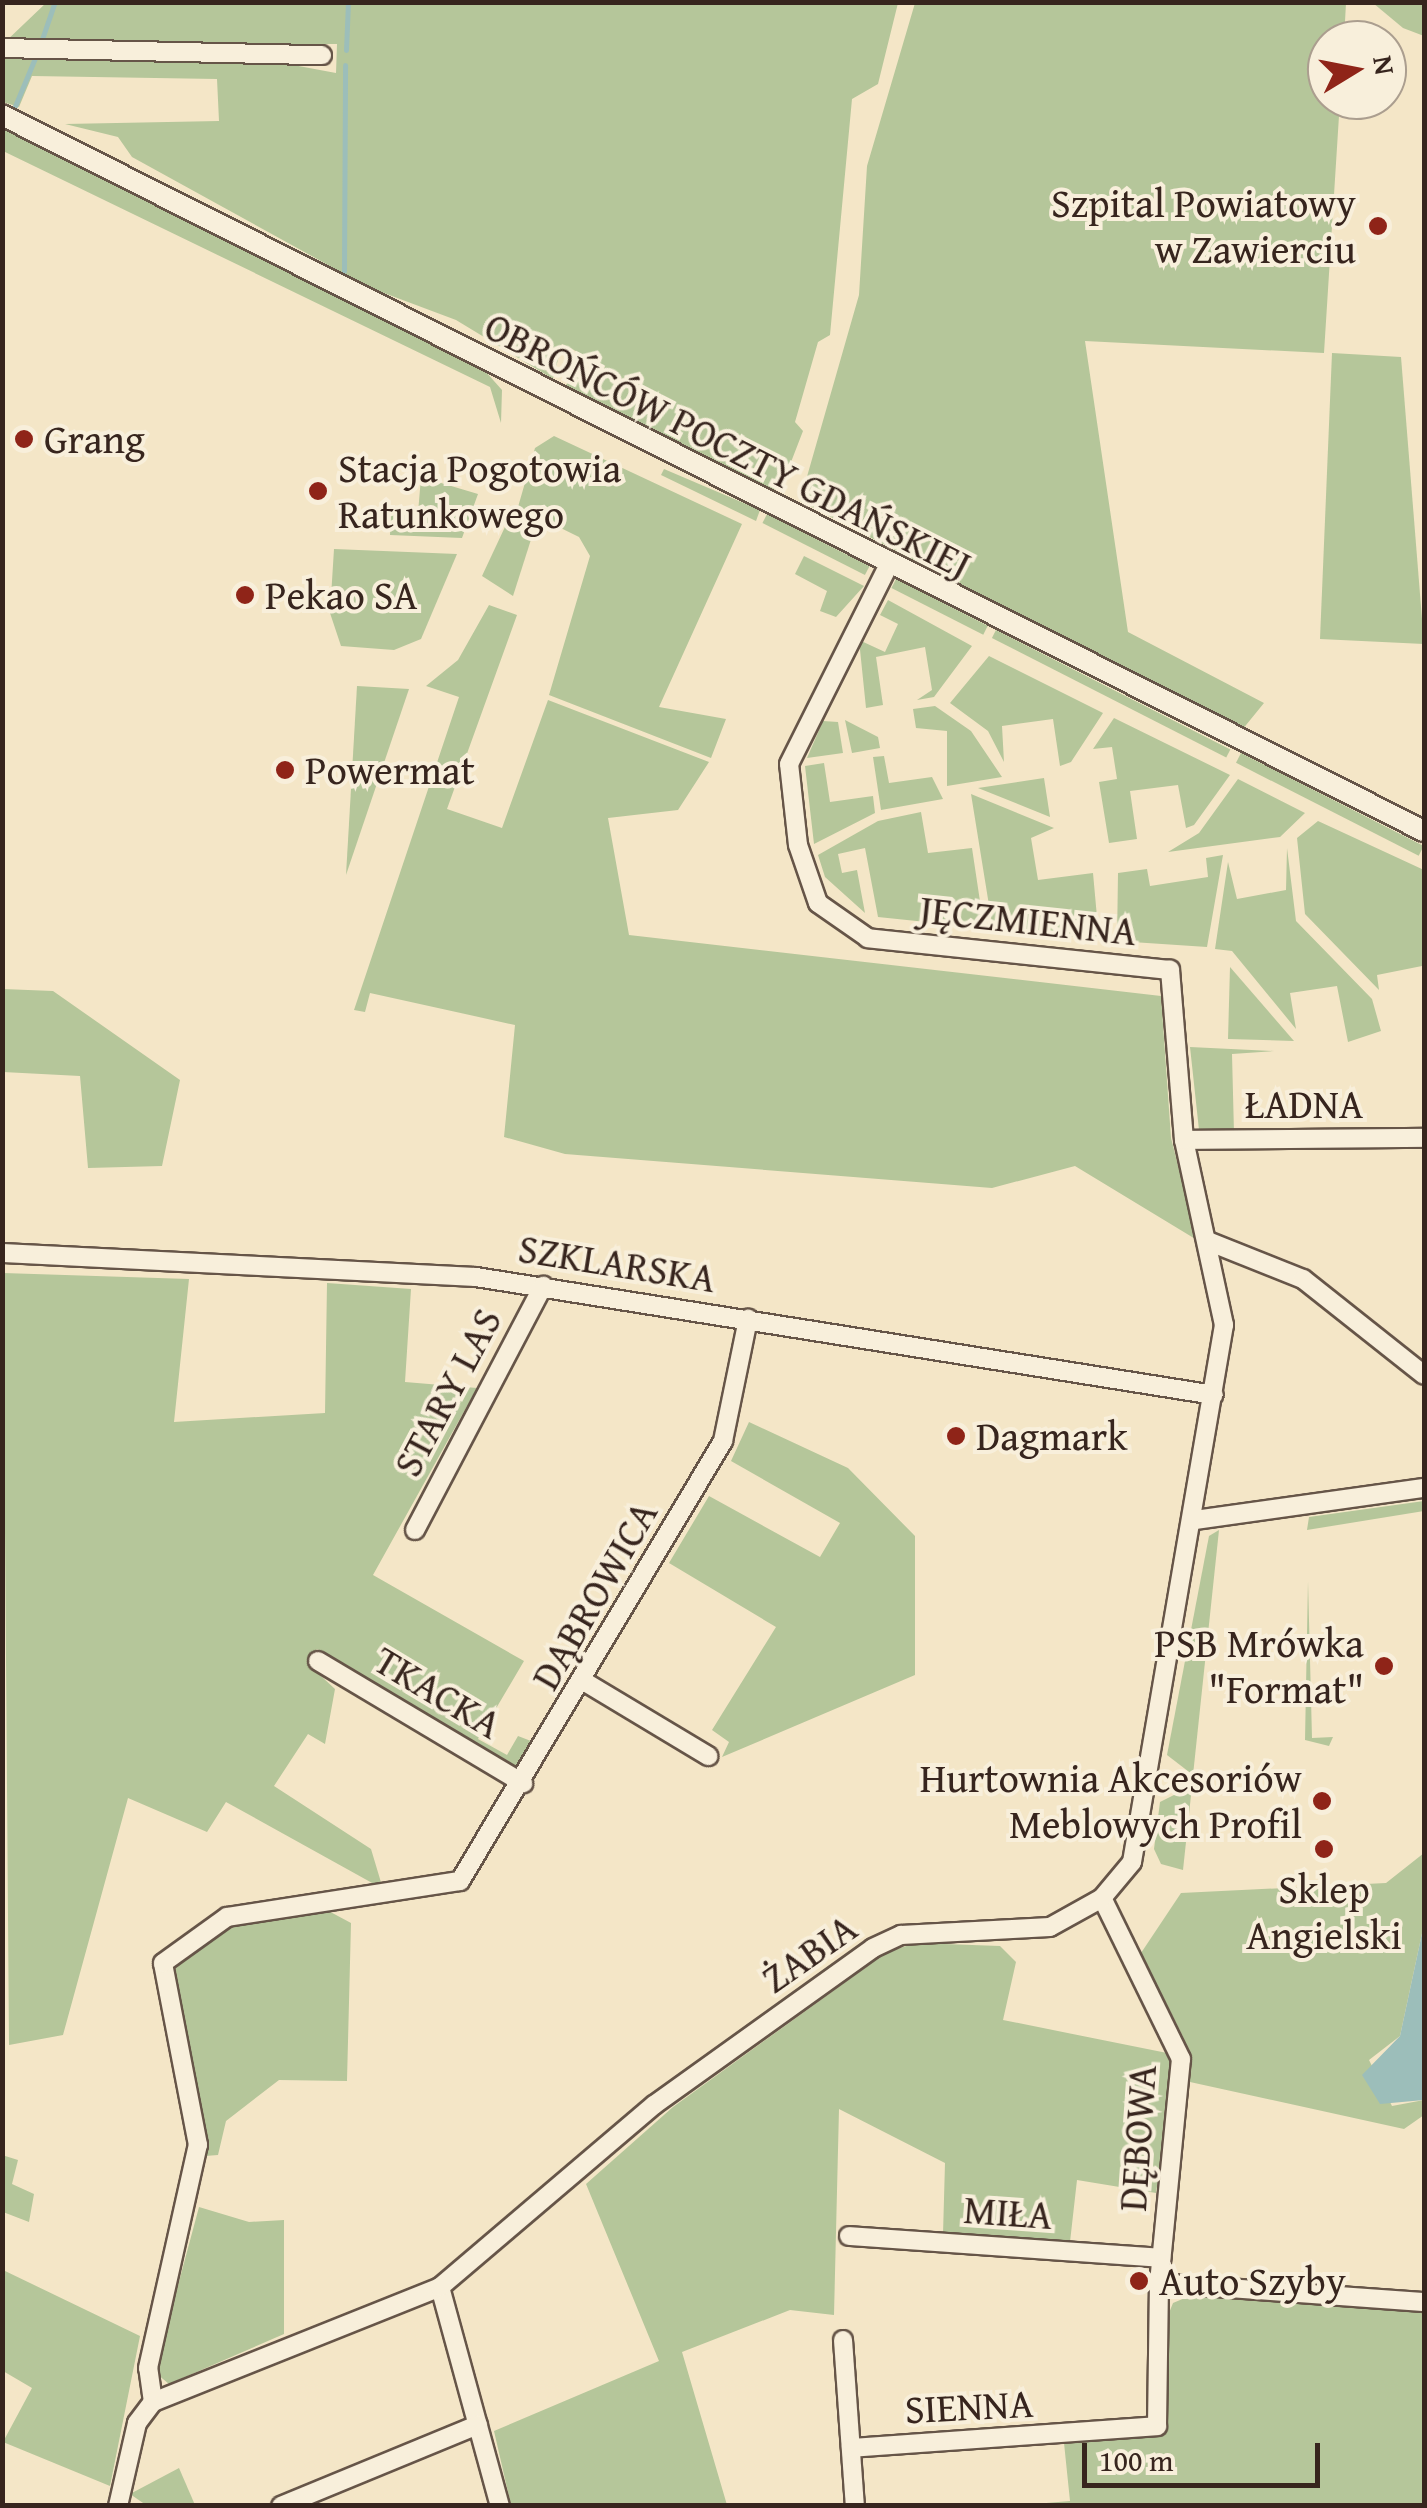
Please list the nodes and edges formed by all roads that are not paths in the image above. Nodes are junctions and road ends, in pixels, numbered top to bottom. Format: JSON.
{"nodes":[{"id":1,"x":2,"y":48,"type":"edge"},
{"id":2,"x":322,"y":56,"type":"dead end"},
{"id":3,"x":2,"y":116,"type":"edge"},
{"id":4,"x":888,"y":566,"type":"junction"},
{"id":5,"x":1424,"y":831,"type":"edge"},
{"id":6,"x":1424,"y":1138,"type":"edge"},
{"id":7,"x":1184,"y":1140,"type":"junction"},
{"id":8,"x":1210,"y":1242,"type":"junction"},
{"id":9,"x":2,"y":1253,"type":"edge"},
{"id":10,"x":543,"y":1286,"type":"junction"},
{"id":11,"x":748,"y":1319,"type":"junction"},
{"id":12,"x":1424,"y":1375,"type":"edge"},
{"id":13,"x":1214,"y":1394,"type":"junction"},
{"id":14,"x":1424,"y":1488,"type":"edge"},
{"id":15,"x":1195,"y":1520,"type":"junction"},
{"id":16,"x":415,"y":1530,"type":"dead end"},
{"id":17,"x":318,"y":1661,"type":"dead end"},
{"id":18,"x":584,"y":1682,"type":"junction"},
{"id":19,"x":708,"y":1756,"type":"dead end"},
{"id":20,"x":524,"y":1783,"type":"junction"},
{"id":21,"x":1102,"y":1898,"type":"junction"},
{"id":22,"x":849,"y":2236,"type":"dead end"},
{"id":23,"x":1161,"y":2258,"type":"junction"},
{"id":24,"x":1159,"y":2283,"type":"junction"},
{"id":25,"x":440,"y":2287,"type":"junction"},
{"id":26,"x":1424,"y":2302,"type":"edge"},
{"id":27,"x":842,"y":2340,"type":"dead end"},
{"id":28,"x":154,"y":2402,"type":"junction"},
{"id":29,"x":478,"y":2425,"type":"junction"},
{"id":30,"x":851,"y":2448,"type":"junction"},
{"id":31,"x":118,"y":2506,"type":"edge"},
{"id":32,"x":282,"y":2506,"type":"edge"},
{"id":33,"x":500,"y":2506,"type":"edge"},
{"id":34,"x":855,"y":2506,"type":"edge"}],
"edges":[{"from":1,"to":2,"type":"street"},
{"from":3,"to":4,"type":"street","name":"OBROŃCÓW POCZTY GDAŃSKIEJ"},
{"from":4,"to":5,"type":"street","name":"OBROŃCÓW POCZTY GDAŃSKIEJ"},
{"from":4,"to":7,"type":"street","name":"JĘCZMIENNA"},
{"from":6,"to":7,"type":"street","name":"ŁADNA"},
{"from":7,"to":8,"type":"street","name":"JĘCZMIENNA"},
{"from":8,"to":12,"type":"street"},
{"from":8,"to":13,"type":"street","name":"JĘCZMIENNA"},
{"from":9,"to":10,"type":"street","name":"SZKLARSKA"},
{"from":10,"to":11,"type":"street","name":"SZKLARSKA"},
{"from":10,"to":16,"type":"street","name":"STARY LAS"},
{"from":11,"to":13,"type":"street","name":"SZKLARSKA"},
{"from":11,"to":18,"type":"street","name":"DĄBROWICA"},
{"from":13,"to":15,"type":"street","name":"JĘCZMIENNA"},
{"from":14,"to":15,"type":"street"},
{"from":15,"to":21,"type":"street"},
{"from":17,"to":20,"type":"street","name":"TKACKA"},
{"from":18,"to":19,"type":"street"},
{"from":18,"to":20,"type":"street","name":"DĄBROWICA"},
{"from":20,"to":28,"type":"street","name":"DĄBROWICA"},
{"from":21,"to":23,"type":"street","name":"DĘBOWA"},
{"from":21,"to":25,"type":"street","name":"ŻABIA"},
{"from":22,"to":23,"type":"street","name":"MIŁA"},
{"from":23,"to":24,"type":"street","name":"DĘBOWA"},
{"from":24,"to":26,"type":"street"},
{"from":24,"to":30,"type":"street","name":"SIENNA"},
{"from":25,"to":28,"type":"street","name":"ŻABIA"},
{"from":25,"to":29,"type":"street"},
{"from":27,"to":30,"type":"street"},
{"from":28,"to":31,"type":"street"},
{"from":29,"to":32,"type":"street"},
{"from":29,"to":33,"type":"street"},
{"from":30,"to":34,"type":"street","name":"SIENNA"}]}
